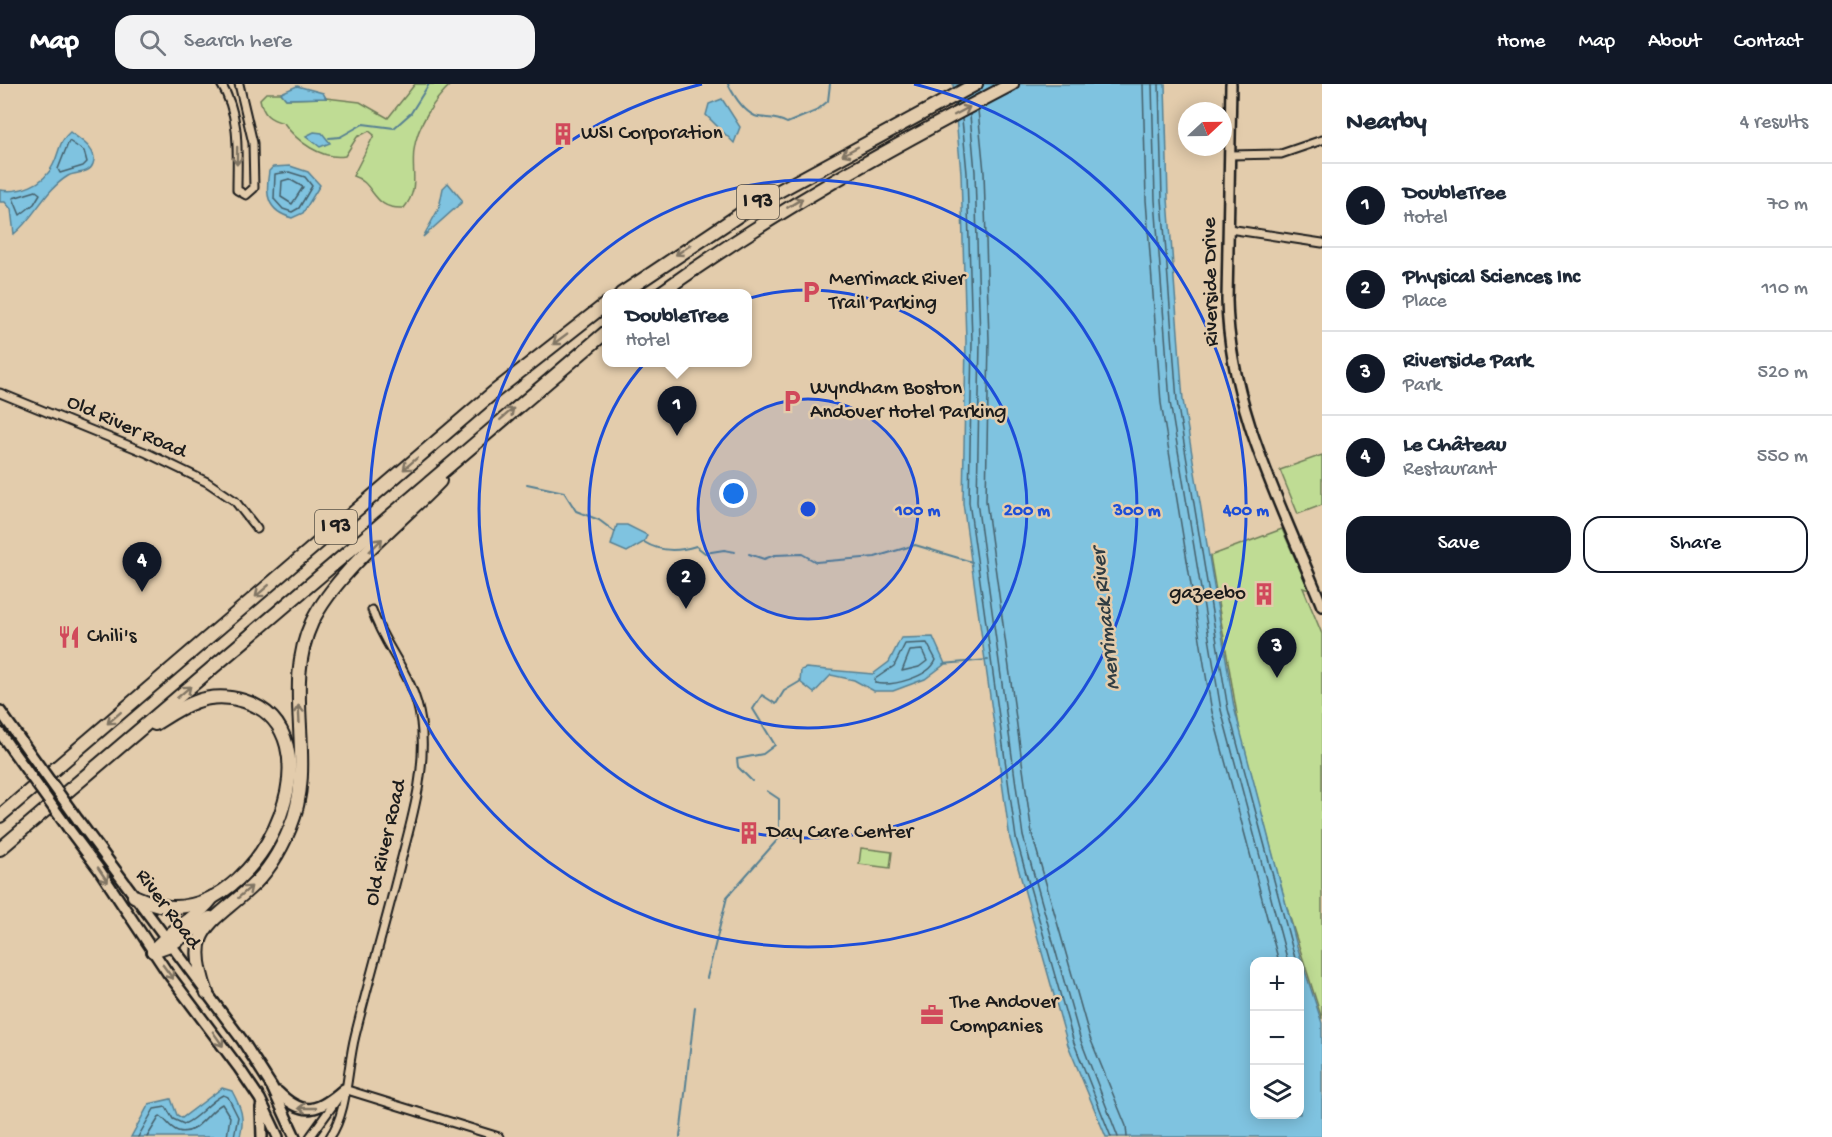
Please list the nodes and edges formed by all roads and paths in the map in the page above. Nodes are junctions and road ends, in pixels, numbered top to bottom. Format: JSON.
{"nodes":[{"id":1,"x":221,"y":84,"type":"edge"},
{"id":2,"x":238,"y":84,"type":"edge"},
{"id":3,"x":976,"y":84,"type":"edge"},
{"id":4,"x":1012,"y":84,"type":"edge"},
{"id":5,"x":1232,"y":84,"type":"edge"},
{"id":6,"x":1231,"y":102,"type":"edge"},
{"id":7,"x":1322,"y":140,"type":"edge"},
{"id":8,"x":1232,"y":155,"type":"edge"},
{"id":9,"x":1230,"y":156,"type":"edge"},
{"id":10,"x":1229,"y":229,"type":"junction"},
{"id":11,"x":1322,"y":243,"type":"edge"},
{"id":12,"x":629,"y":289,"type":"edge"},
{"id":13,"x":666,"y":289,"type":"edge"},
{"id":14,"x":602,"y":307,"type":"edge"},
{"id":15,"x":602,"y":335,"type":"edge"},
{"id":16,"x":0,"y":393,"type":"edge"},
{"id":17,"x":480,"y":437,"type":"junction"},
{"id":18,"x":257,"y":529,"type":"dead end"},
{"id":19,"x":1322,"y":606,"type":"edge"},
{"id":20,"x":372,"y":610,"type":"dead end"},
{"id":21,"x":0,"y":711,"type":"edge"},
{"id":22,"x":0,"y":734,"type":"edge"},
{"id":23,"x":124,"y":744,"type":"junction"},
{"id":24,"x":3,"y":813,"type":"edge"},
{"id":25,"x":0,"y":849,"type":"edge"},
{"id":26,"x":134,"y":896,"type":"junction"},
{"id":27,"x":213,"y":897,"type":"junction"},
{"id":28,"x":219,"y":912,"type":"junction"},
{"id":29,"x":167,"y":941,"type":"junction"},
{"id":30,"x":153,"y":951,"type":"junction"},
{"id":31,"x":207,"y":993,"type":"junction"},
{"id":32,"x":272,"y":1087,"type":"junction"},
{"id":33,"x":344,"y":1089,"type":"junction"},
{"id":34,"x":260,"y":1099,"type":"junction"},
{"id":35,"x":262,"y":1137,"type":"edge"},
{"id":36,"x":278,"y":1137,"type":"edge"},
{"id":37,"x":295,"y":1137,"type":"edge"},
{"id":38,"x":309,"y":1137,"type":"edge"},
{"id":39,"x":330,"y":1137,"type":"edge"},
{"id":40,"x":499,"y":1137,"type":"edge"}],
"edges":[{"from":1,"to":2,"type":"street","one_way":true},
{"from":3,"to":12,"type":"highway","number":"I 93","one_way":true},
{"from":13,"to":4,"type":"highway","number":"I 93","one_way":true},
{"from":5,"to":6,"type":"main road","name":"Riverside Drive"},
{"from":7,"to":8,"type":"street"},
{"from":9,"to":10,"type":"main road","name":"Riverside Drive"},
{"from":10,"to":11,"type":"street"},
{"from":10,"to":19,"type":"main road","name":"Riverside Drive"},
{"from":14,"to":24,"type":"highway","number":"I 93","one_way":true},
{"from":17,"to":15,"type":"highway","number":"I 93","one_way":true},
{"from":16,"to":18,"type":"street","name":"Old River Road"},
{"from":23,"to":17,"type":"highway","number":"I 93","one_way":true},
{"from":28,"to":17,"type":"highway","one_way":true},
{"from":20,"to":33,"type":"street","name":"Old River Road"},
{"from":21,"to":26,"type":"main road","name":"River Road","bridge":true},
{"from":22,"to":30,"type":"main road","name":"River Road","one_way":true,"bridge":true},
{"from":23,"to":25,"type":"highway","number":"I 93"},
{"from":23,"to":27,"type":"highway"},
{"from":26,"to":27,"type":"highway"},
{"from":26,"to":29,"type":"main road","name":"River Road"},
{"from":27,"to":29,"type":"highway"},
{"from":28,"to":29,"type":"highway"},
{"from":28,"to":31,"type":"highway"},
{"from":29,"to":30,"type":"highway"},
{"from":29,"to":31,"type":"main road","name":"River Road"},
{"from":30,"to":34,"type":"main road","name":"River Road","one_way":true},
{"from":31,"to":32,"type":"main road","name":"River Road"},
{"from":33,"to":32,"type":"main road","one_way":true},
{"from":32,"to":37,"type":"main road","name":"River Road"},
{"from":33,"to":38,"type":"street","name":"Old River Road"},
{"from":33,"to":39,"type":"street","name":"Old River Road"},
{"from":33,"to":40,"type":"street"},
{"from":34,"to":35,"type":"main road"},
{"from":34,"to":36,"type":"main road","name":"River Road"}]}
